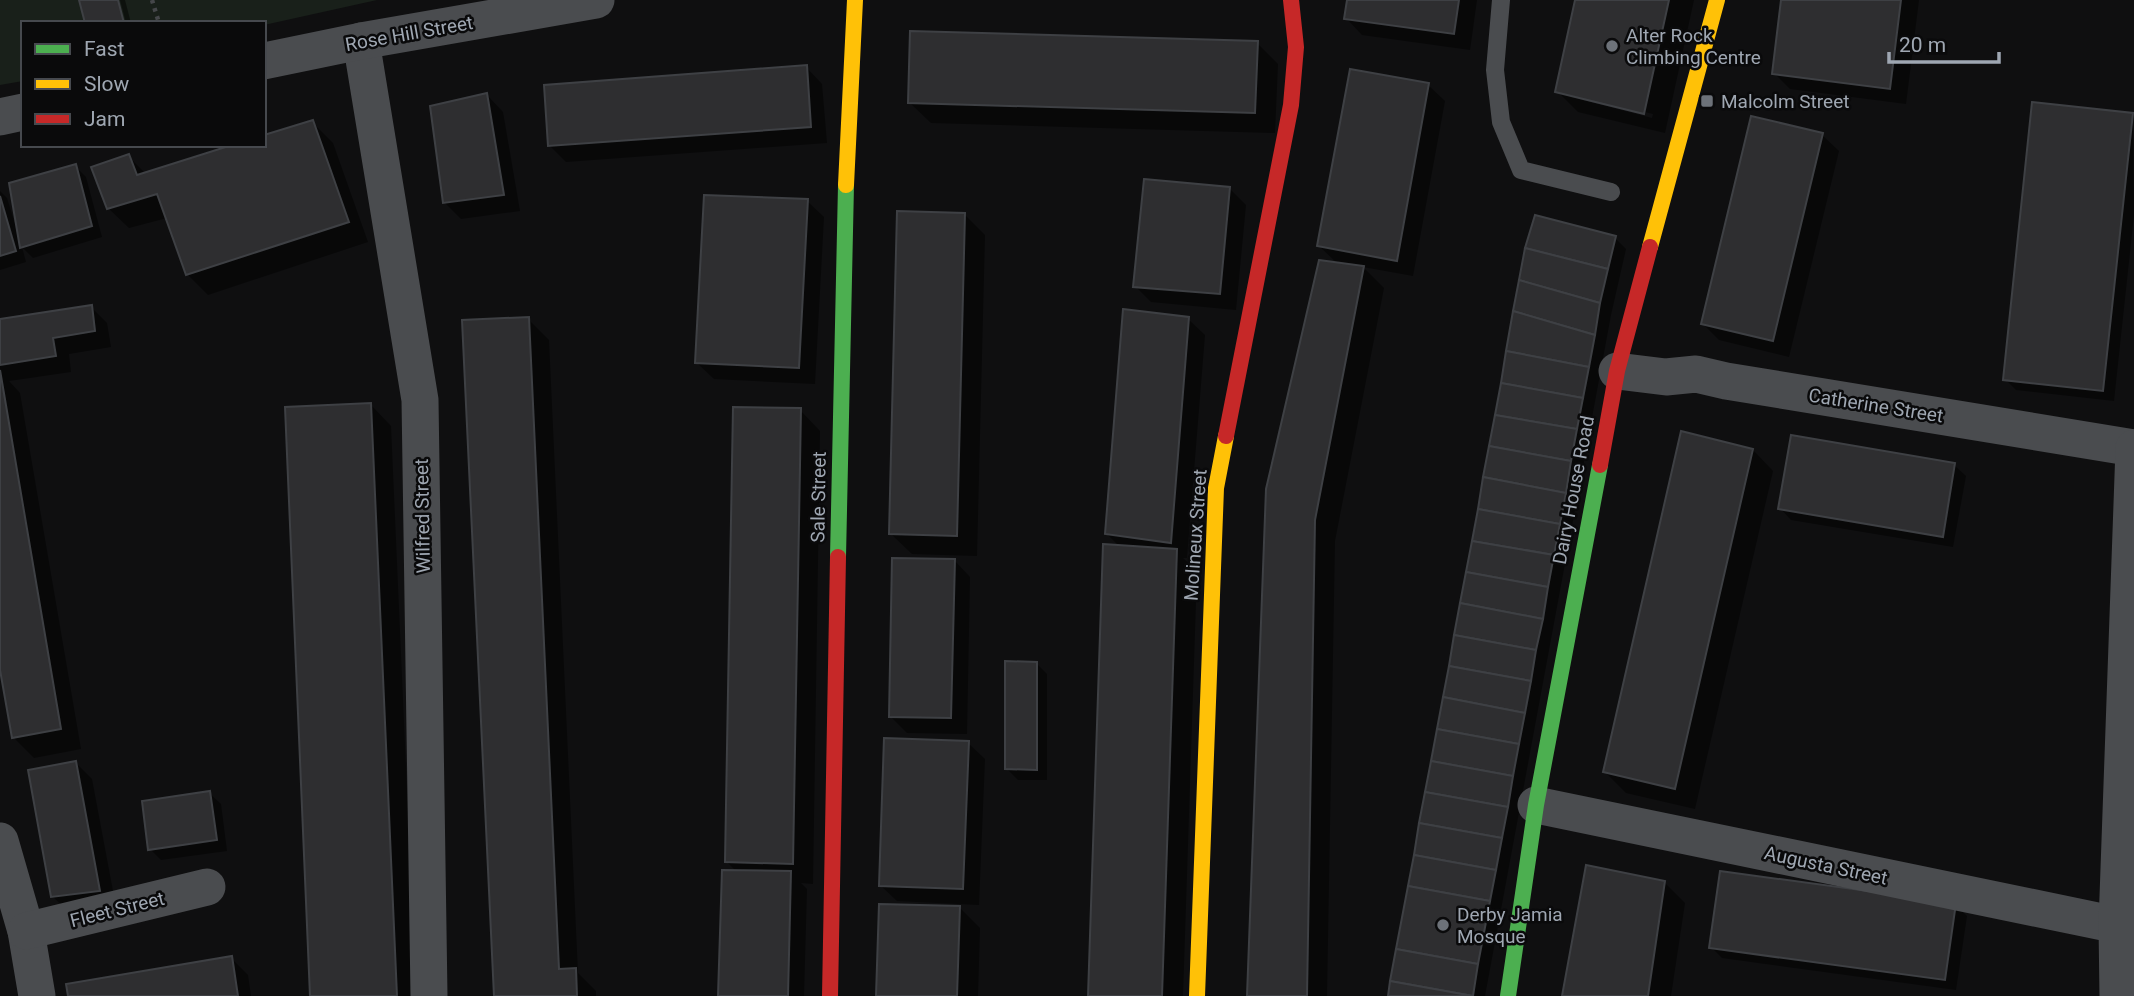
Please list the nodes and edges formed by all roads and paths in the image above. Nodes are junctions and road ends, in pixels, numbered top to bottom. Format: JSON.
{"nodes":[{"id":1,"x":152,"y":0,"type":"edge"},
{"id":2,"x":596,"y":0,"type":"edge"},
{"id":3,"x":855,"y":0,"type":"edge"},
{"id":4,"x":1291,"y":0,"type":"edge"},
{"id":5,"x":1501,"y":0,"type":"edge"},
{"id":6,"x":1717,"y":0,"type":"edge"},
{"id":7,"x":158,"y":21,"type":"edge"},
{"id":8,"x":361,"y":41,"type":"junction"},
{"id":9,"x":266,"y":61,"type":"edge"},
{"id":10,"x":21,"y":112,"type":"edge"},
{"id":11,"x":0,"y":117,"type":"edge"},
{"id":12,"x":1611,"y":192,"type":"dead end"},
{"id":13,"x":1617,"y":371,"type":"junction"},
{"id":14,"x":2134,"y":448,"type":"edge"},
{"id":15,"x":1536,"y":805,"type":"junction"},
{"id":16,"x":0,"y":841,"type":"edge"},
{"id":17,"x":207,"y":887,"type":"dead end"},
{"id":18,"x":2117,"y":925,"type":"junction"},
{"id":19,"x":26,"y":931,"type":"junction"},
{"id":20,"x":37,"y":996,"type":"edge"},
{"id":21,"x":429,"y":996,"type":"edge"},
{"id":22,"x":830,"y":996,"type":"edge"},
{"id":23,"x":1197,"y":996,"type":"edge"},
{"id":24,"x":1508,"y":996,"type":"edge"},
{"id":25,"x":2118,"y":996,"type":"edge"}],
"edges":[{"from":1,"to":7,"type":"path"},
{"from":2,"to":8,"type":"street","name":"Rose Hill Street"},
{"from":3,"to":22,"type":"street","name":"Sale Street"},
{"from":4,"to":23,"type":"street","name":"Molineux Street"},
{"from":5,"to":12,"type":"lane"},
{"from":6,"to":13,"type":"street","name":"Dairy House Road"},
{"from":8,"to":9,"type":"street","name":"Rose Hill Street"},
{"from":8,"to":21,"type":"street","name":"Wilfred Street"},
{"from":10,"to":11,"type":"street"},
{"from":13,"to":14,"type":"street","name":"Catherine Street"},
{"from":13,"to":15,"type":"street","name":"Dairy House Road"},
{"from":14,"to":18,"type":"street"},
{"from":15,"to":18,"type":"street","name":"Augusta Street"},
{"from":15,"to":24,"type":"street","name":"Dairy House Road"},
{"from":16,"to":19,"type":"street"},
{"from":17,"to":19,"type":"street","name":"Fleet Street"},
{"from":18,"to":25,"type":"street"},
{"from":19,"to":20,"type":"street"}]}
